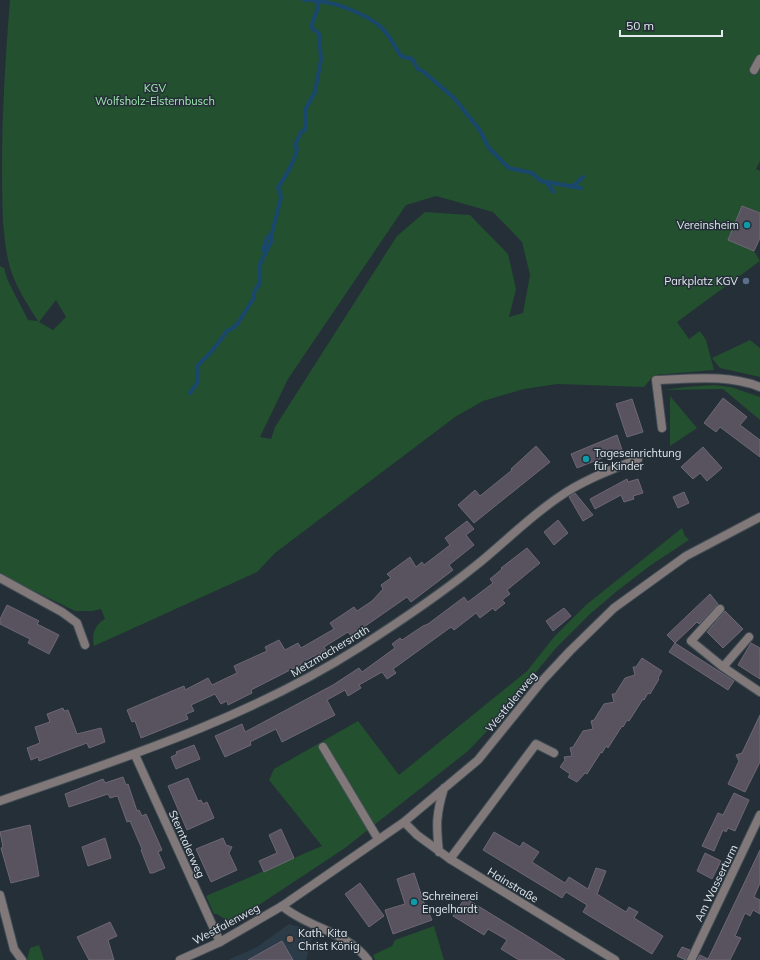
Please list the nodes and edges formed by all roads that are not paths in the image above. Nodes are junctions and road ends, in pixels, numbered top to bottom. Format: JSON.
{"nodes":[{"id":1,"x":760,"y":59,"type":"edge"},
{"id":2,"x":754,"y":70,"type":"dead end"},
{"id":3,"x":760,"y":387,"type":"edge"},
{"id":4,"x":662,"y":428,"type":"dead end"},
{"id":5,"x":638,"y":459,"type":"dead end"},
{"id":6,"x":760,"y":517,"type":"edge"},
{"id":7,"x":0,"y":578,"type":"edge"},
{"id":8,"x":720,"y":609,"type":"dead end"},
{"id":9,"x":749,"y":638,"type":"dead end"},
{"id":10,"x":85,"y":645,"type":"dead end"},
{"id":11,"x":723,"y":667,"type":"junction"},
{"id":12,"x":760,"y":692,"type":"edge"},
{"id":13,"x":323,"y":747,"type":"dead end"},
{"id":14,"x":554,"y":753,"type":"dead end"},
{"id":15,"x":135,"y":755,"type":"junction"},
{"id":16,"x":444,"y":788,"type":"junction"},
{"id":17,"x":0,"y":801,"type":"edge"},
{"id":18,"x":760,"y":815,"type":"edge"},
{"id":19,"x":404,"y":822,"type":"junction"},
{"id":20,"x":378,"y":839,"type":"junction"},
{"id":21,"x":439,"y":852,"type":"junction"},
{"id":22,"x":450,"y":859,"type":"junction"},
{"id":23,"x":0,"y":895,"type":"edge"},
{"id":24,"x":282,"y":906,"type":"junction"},
{"id":25,"x":2,"y":912,"type":"edge"},
{"id":26,"x":220,"y":942,"type":"junction"},
{"id":27,"x":22,"y":960,"type":"edge"},
{"id":28,"x":180,"y":960,"type":"edge"},
{"id":29,"x":368,"y":960,"type":"edge"},
{"id":30,"x":615,"y":960,"type":"edge"},
{"id":31,"x":691,"y":960,"type":"edge"}],
"edges":[{"from":1,"to":2,"type":"street"},
{"from":3,"to":4,"type":"street"},
{"from":5,"to":15,"type":"street","name":"Metzmachersrath"},
{"from":6,"to":16,"type":"street","name":"Westfalenweg"},
{"from":7,"to":10,"type":"street"},
{"from":8,"to":11,"type":"street"},
{"from":9,"to":11,"type":"street"},
{"from":11,"to":12,"type":"street"},
{"from":13,"to":20,"type":"street"},
{"from":14,"to":22,"type":"street"},
{"from":15,"to":17,"type":"street","name":"Metzmachersrath"},
{"from":15,"to":26,"type":"street","name":"Sterntalerweg"},
{"from":16,"to":19,"type":"street","name":"Westfalenweg"},
{"from":16,"to":21,"type":"street"},
{"from":18,"to":31,"type":"street","name":"Am Wasserturm"},
{"from":19,"to":20,"type":"street","name":"Westfalenweg"},
{"from":19,"to":21,"type":"street","name":"Hainstraße"},
{"from":20,"to":24,"type":"street","name":"Westfalenweg"},
{"from":21,"to":22,"type":"street","name":"Hainstraße"},
{"from":22,"to":30,"type":"street","name":"Hainstraße"},
{"from":23,"to":25,"type":"street"},
{"from":24,"to":26,"type":"street","name":"Westfalenweg"},
{"from":24,"to":29,"type":"street"},
{"from":25,"to":27,"type":"street"},
{"from":26,"to":28,"type":"street","name":"Westfalenweg"}]}
